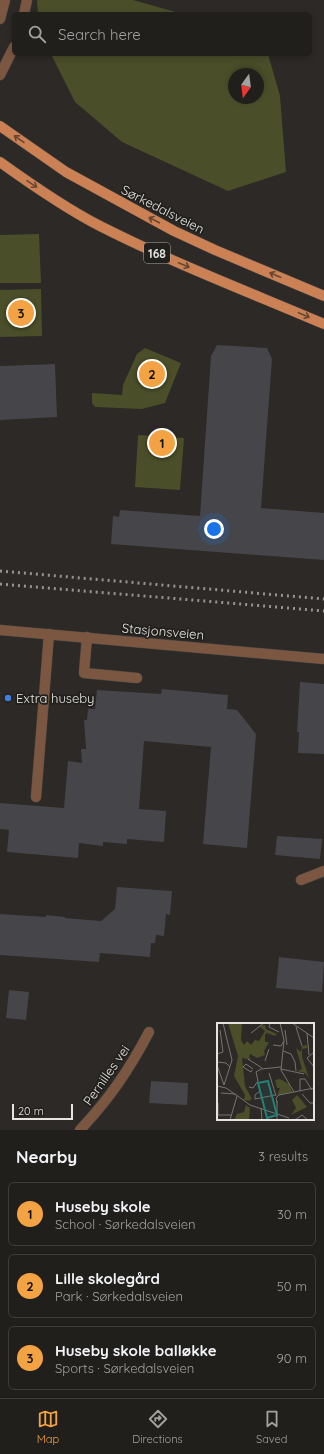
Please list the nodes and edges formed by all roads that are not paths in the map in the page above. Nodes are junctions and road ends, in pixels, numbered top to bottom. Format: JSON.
{"nodes":[{"id":1,"x":5,"y":0,"type":"edge"},
{"id":2,"x":27,"y":0,"type":"edge"},
{"id":3,"x":24,"y":12,"type":"edge"},
{"id":4,"x":0,"y":19,"type":"edge"},
{"id":5,"x":12,"y":51,"type":"edge"},
{"id":6,"x":0,"y":75,"type":"edge"},
{"id":7,"x":0,"y":126,"type":"edge"},
{"id":8,"x":0,"y":162,"type":"edge"},
{"id":9,"x":324,"y":296,"type":"edge"},
{"id":10,"x":324,"y":324,"type":"edge"},
{"id":11,"x":0,"y":630,"type":"edge"},
{"id":12,"x":49,"y":634,"type":"junction"},
{"id":13,"x":87,"y":637,"type":"junction"},
{"id":14,"x":324,"y":659,"type":"edge"},
{"id":15,"x":137,"y":678,"type":"dead end"},
{"id":16,"x":36,"y":797,"type":"dead end"},
{"id":17,"x":324,"y":871,"type":"edge"},
{"id":18,"x":301,"y":880,"type":"dead end"},
{"id":19,"x":149,"y":1032,"type":"dead end"},
{"id":20,"x":80,"y":1130,"type":"edge"}],
"edges":[{"from":1,"to":4,"type":"street"},
{"from":2,"to":3,"type":"street"},
{"from":5,"to":6,"type":"street"},
{"from":9,"to":7,"type":"main road","name":"Sørkedalsveien","number":"168","one_way":true},
{"from":8,"to":10,"type":"main road","number":"168","one_way":true},
{"from":11,"to":12,"type":"street","name":"Stasjonsveien"},
{"from":12,"to":13,"type":"street","name":"Stasjonsveien"},
{"from":12,"to":16,"type":"street"},
{"from":13,"to":14,"type":"street","name":"Stasjonsveien"},
{"from":13,"to":15,"type":"street"},
{"from":17,"to":18,"type":"street"},
{"from":19,"to":20,"type":"street","name":"Pernilles vei"}]}
